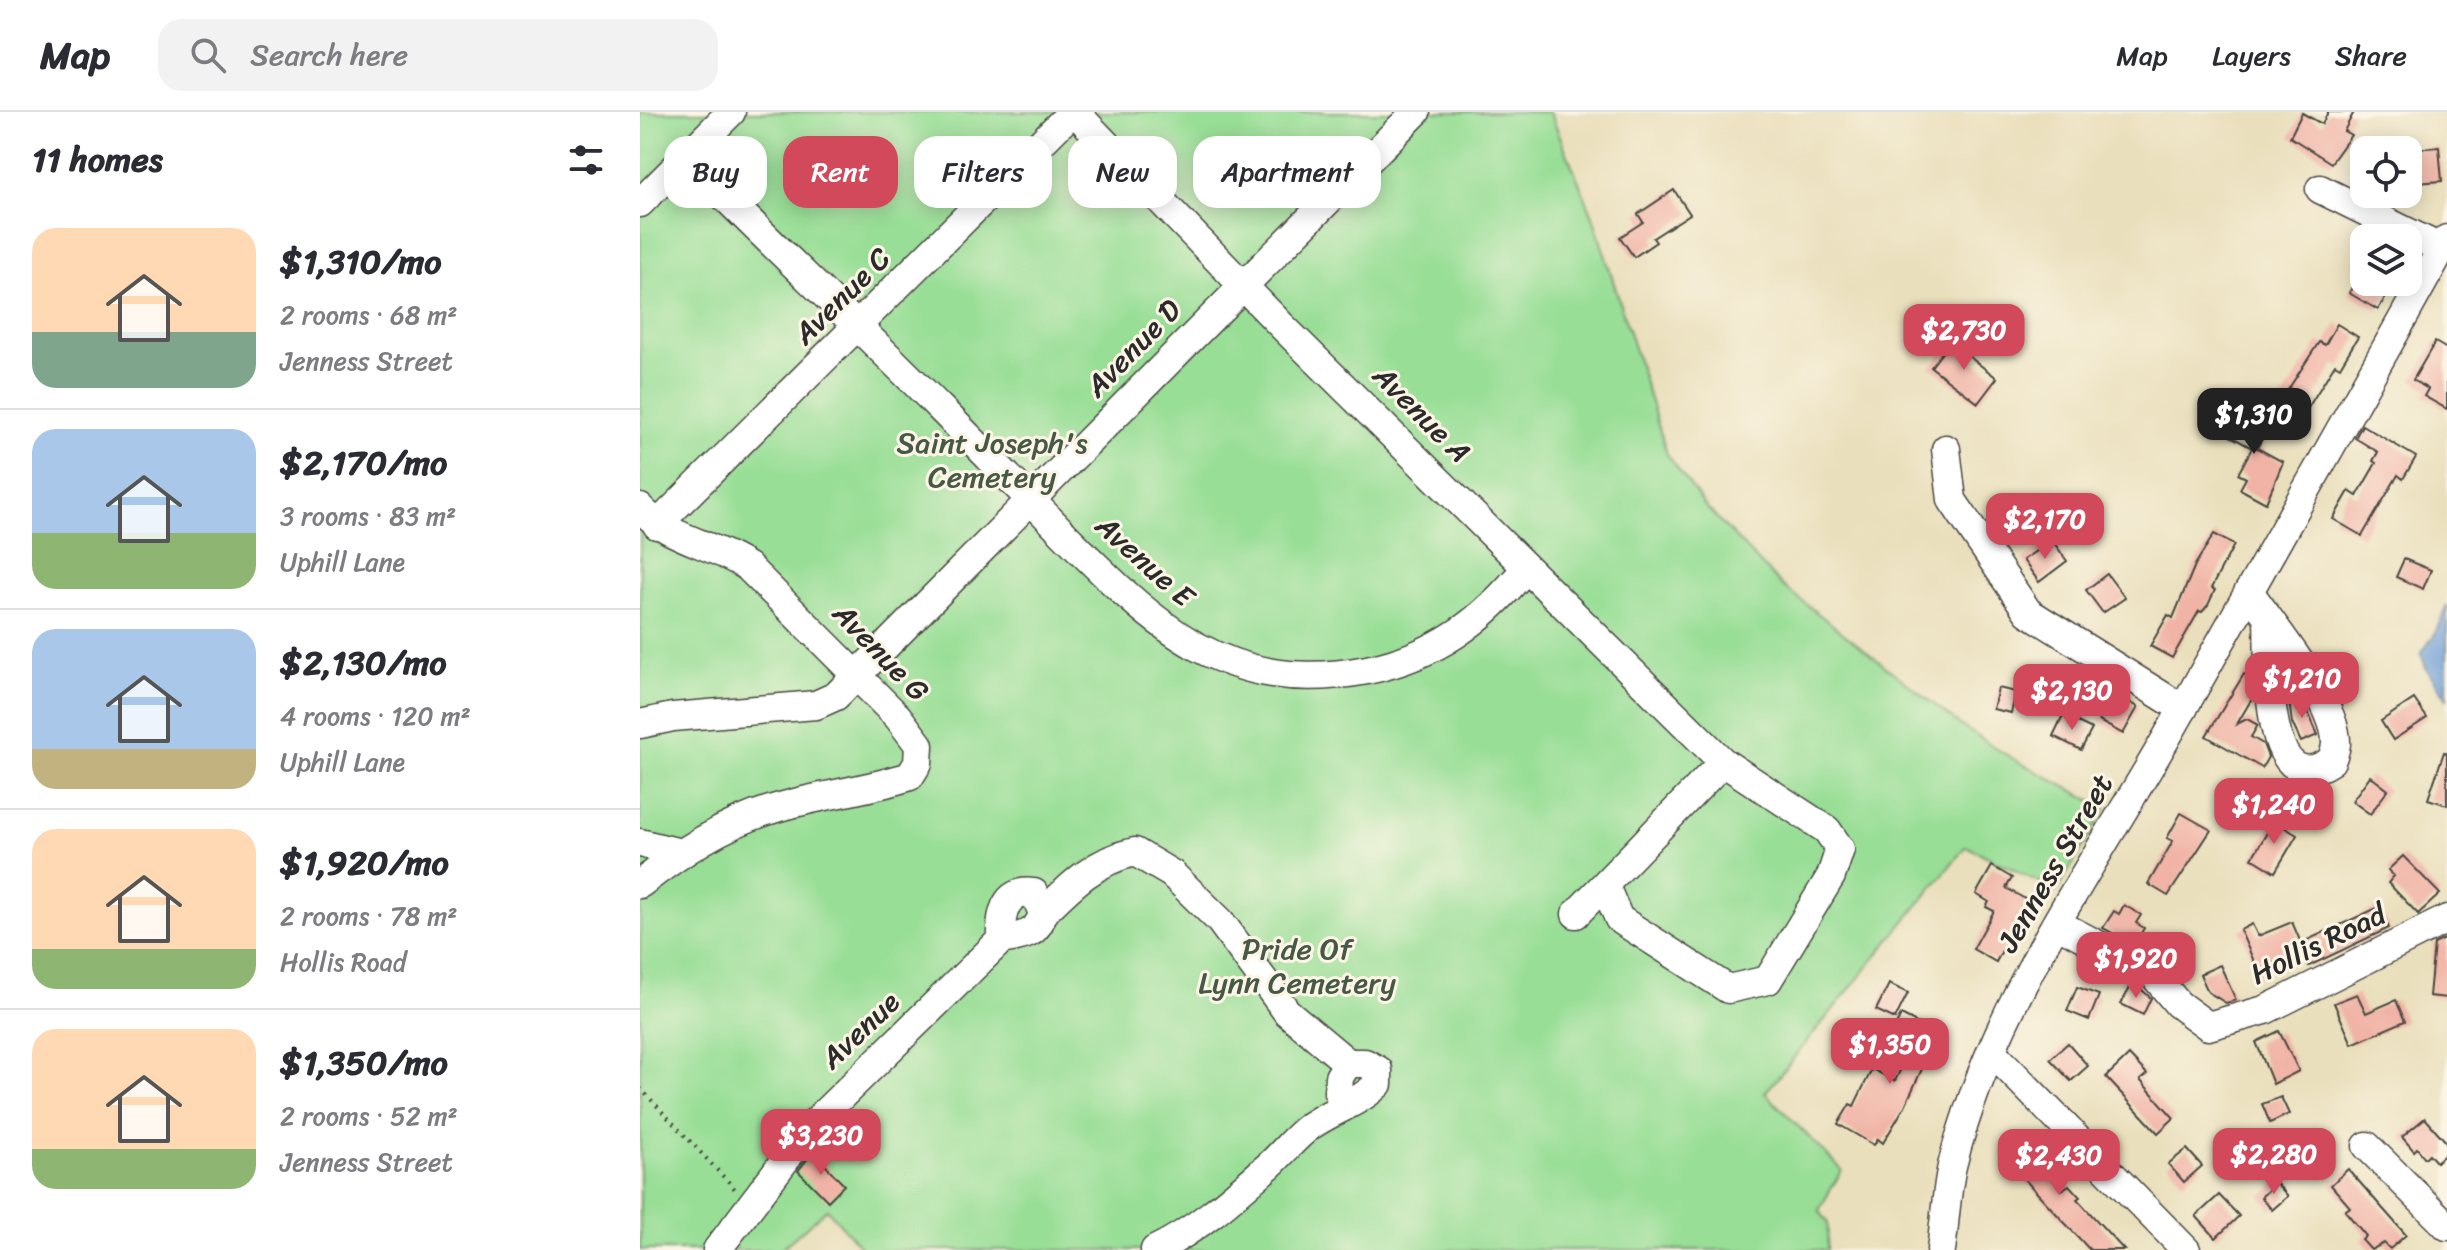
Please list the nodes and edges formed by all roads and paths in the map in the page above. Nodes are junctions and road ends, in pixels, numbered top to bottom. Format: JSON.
{"nodes":[{"id":1,"x":731,"y":112,"type":"edge"},
{"id":2,"x":1074,"y":112,"type":"edge"},
{"id":3,"x":1416,"y":112,"type":"edge"},
{"id":4,"x":708,"y":136,"type":"edge"},
{"id":5,"x":664,"y":180,"type":"edge"},
{"id":6,"x":2320,"y":189,"type":"dead end"},
{"id":7,"x":640,"y":203,"type":"edge"},
{"id":8,"x":735,"y":208,"type":"edge"},
{"id":9,"x":2444,"y":244,"type":"edge"},
{"id":10,"x":1242,"y":285,"type":"junction"},
{"id":11,"x":860,"y":327,"type":"junction"},
{"id":12,"x":1946,"y":449,"type":"dead end"},
{"id":13,"x":1031,"y":500,"type":"junction"},
{"id":14,"x":648,"y":516,"type":"edge"},
{"id":15,"x":1526,"y":568,"type":"junction"},
{"id":16,"x":2249,"y":591,"type":"junction"},
{"id":17,"x":2268,"y":618,"type":"junction"},
{"id":18,"x":858,"y":676,"type":"junction"},
{"id":19,"x":2183,"y":709,"type":"junction"},
{"id":20,"x":640,"y":724,"type":"edge"},
{"id":21,"x":1723,"y":762,"type":"junction"},
{"id":22,"x":640,"y":843,"type":"edge"},
{"id":23,"x":681,"y":853,"type":"junction"},
{"id":24,"x":640,"y":884,"type":"edge"},
{"id":25,"x":1605,"y":886,"type":"junction"},
{"id":26,"x":1576,"y":914,"type":"dead end"},
{"id":27,"x":2447,"y":919,"type":"edge"},
{"id":28,"x":2058,"y":924,"type":"junction"},
{"id":29,"x":1992,"y":1052,"type":"junction"},
{"id":30,"x":640,"y":1088,"type":"edge"},
{"id":31,"x":2367,"y":1146,"type":"dead end"},
{"id":32,"x":751,"y":1204,"type":"junction"},
{"id":33,"x":2447,"y":1226,"type":"edge"},
{"id":34,"x":717,"y":1250,"type":"edge"},
{"id":35,"x":1155,"y":1250,"type":"edge"},
{"id":36,"x":1941,"y":1250,"type":"edge"},
{"id":37,"x":2186,"y":1250,"type":"edge"}],
"edges":[{"from":1,"to":4,"type":"street"},
{"from":2,"to":10,"type":"street","name":"Avenue A"},
{"from":2,"to":11,"type":"street","name":"Avenue C"},
{"from":3,"to":10,"type":"street","name":"Avenue D"},
{"from":5,"to":7,"type":"street"},
{"from":6,"to":9,"type":"street"},
{"from":8,"to":11,"type":"street","name":"Avenue E"},
{"from":9,"to":16,"type":"street","name":"Jenness Street"},
{"from":10,"to":13,"type":"street","name":"Avenue D"},
{"from":10,"to":15,"type":"street","name":"Avenue A"},
{"from":11,"to":13,"type":"street","name":"Avenue E"},
{"from":11,"to":14,"type":"street","name":"Avenue C"},
{"from":12,"to":19,"type":"street"},
{"from":13,"to":15,"type":"street","name":"Avenue E"},
{"from":13,"to":18,"type":"street","name":"Avenue D"},
{"from":14,"to":18,"type":"street","name":"Avenue G"},
{"from":15,"to":21,"type":"street","name":"Avenue A"},
{"from":16,"to":17,"type":"street"},
{"from":16,"to":19,"type":"street","name":"Jenness Street"},
{"from":17,"to":17,"type":"street"},
{"from":18,"to":20,"type":"street","name":"Avenue D"},
{"from":18,"to":23,"type":"street","name":"Avenue G"},
{"from":19,"to":28,"type":"street","name":"Jenness Street"},
{"from":21,"to":25,"type":"street"},
{"from":21,"to":25,"type":"street","name":"Avenue A"},
{"from":22,"to":23,"type":"street"},
{"from":23,"to":24,"type":"street","name":"Avenue G"},
{"from":25,"to":26,"type":"street"},
{"from":27,"to":28,"type":"street","name":"Hollis Road"},
{"from":28,"to":29,"type":"street","name":"Jenness Street"},
{"from":29,"to":36,"type":"street","name":"Jenness Street"},
{"from":29,"to":37,"type":"street"},
{"from":30,"to":32,"type":"path"},
{"from":31,"to":33,"type":"street"},
{"from":32,"to":34,"type":"street","name":"Avenue"},
{"from":32,"to":35,"type":"street","name":"Avenue"}]}
